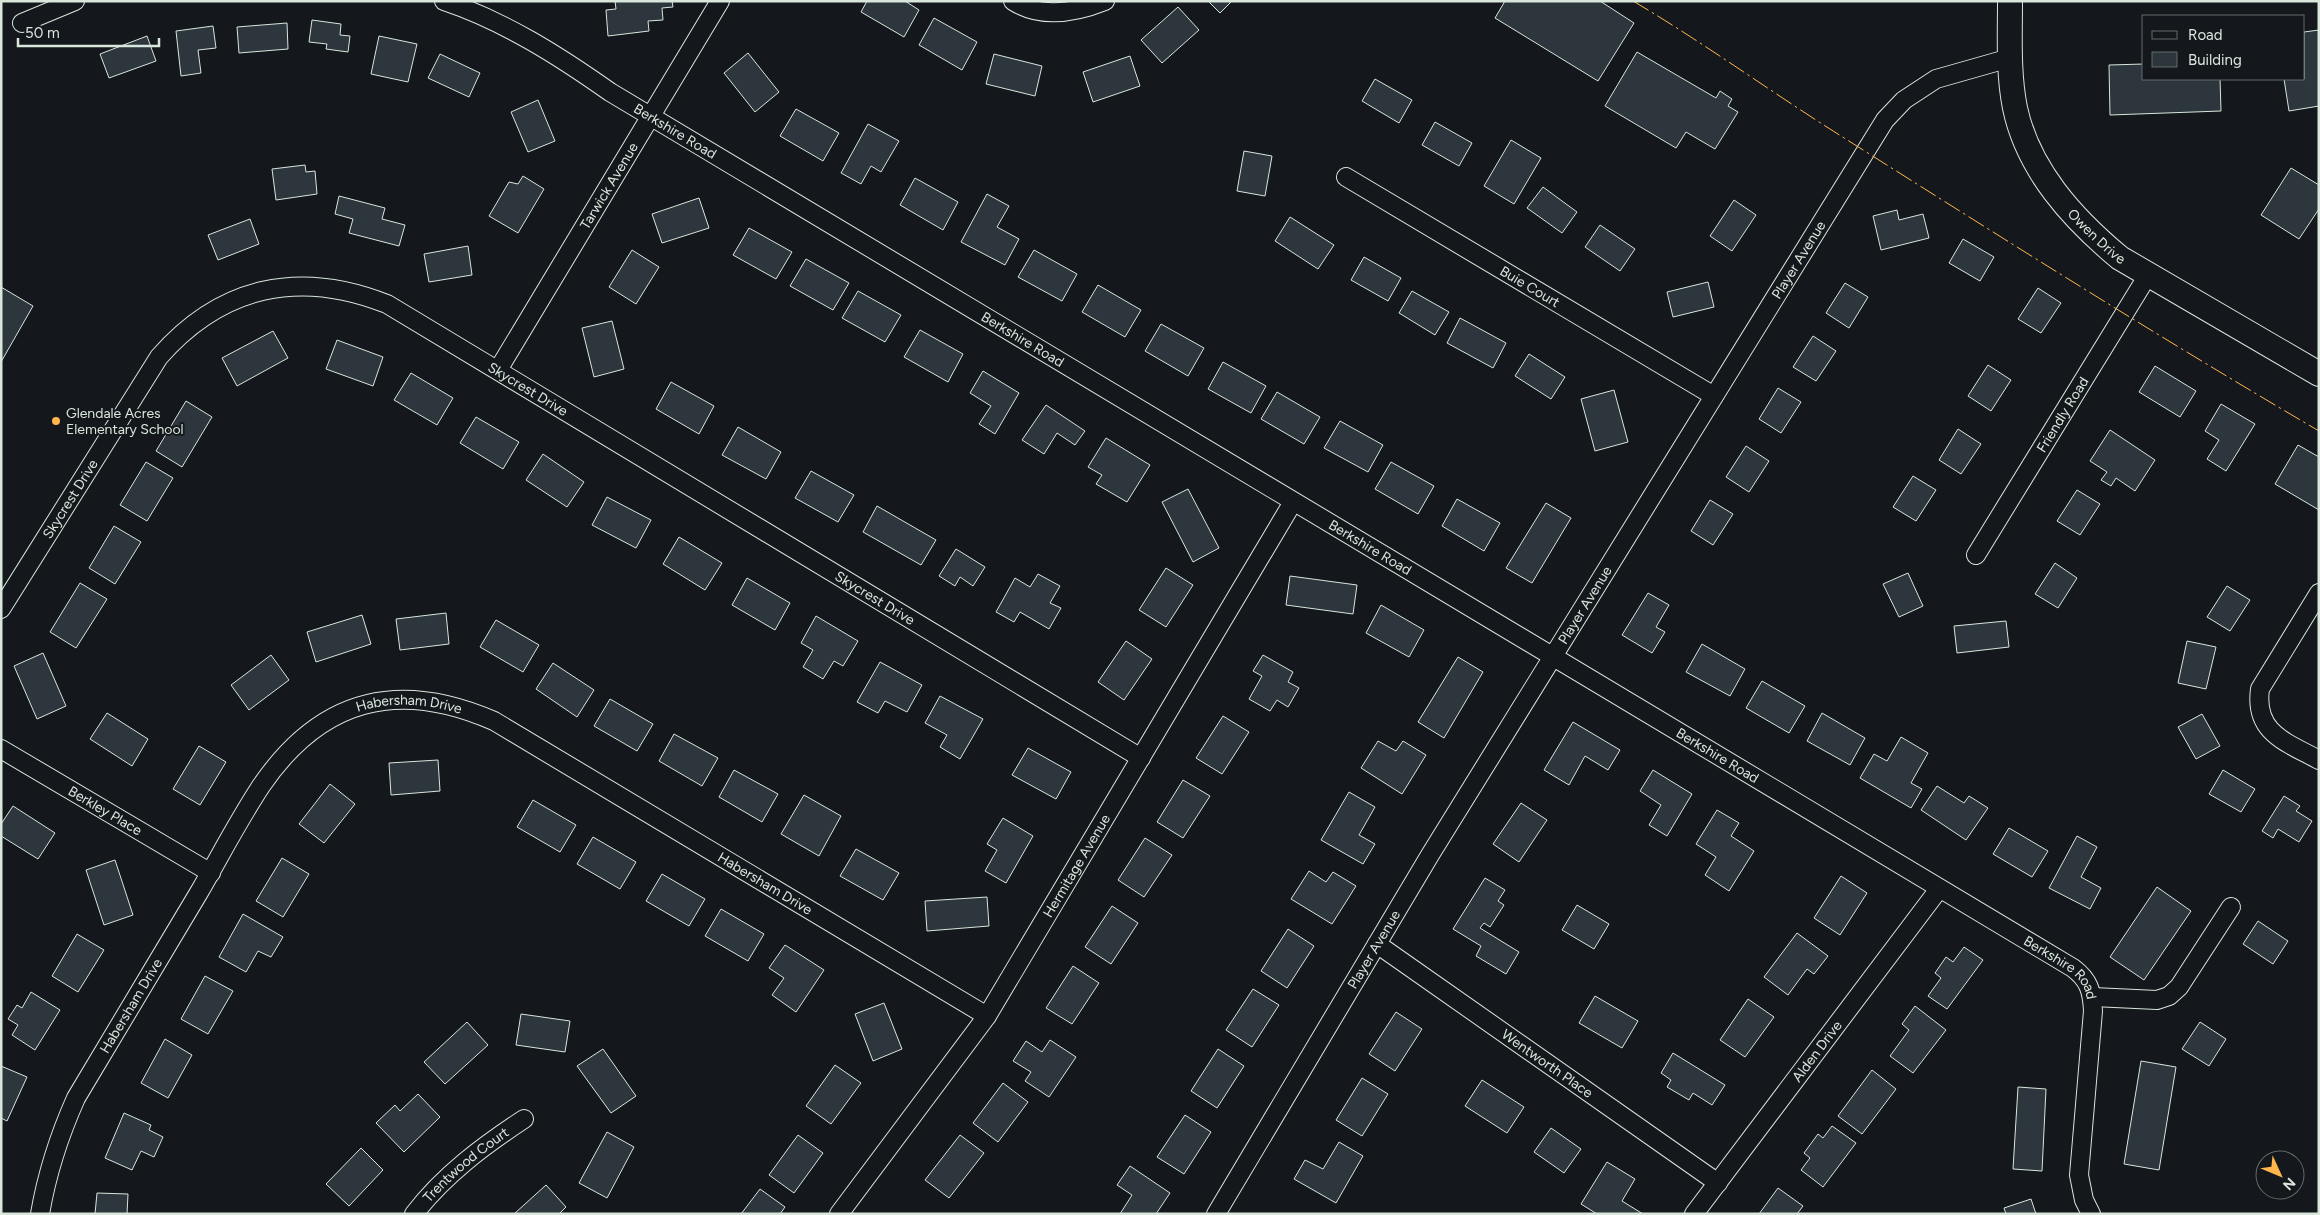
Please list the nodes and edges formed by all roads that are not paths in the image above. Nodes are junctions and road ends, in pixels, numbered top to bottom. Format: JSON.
{"nodes":[{"id":1,"x":76,"y":1,"type":"edge"},
{"id":2,"x":444,"y":1,"type":"edge"},
{"id":3,"x":720,"y":1,"type":"edge"},
{"id":4,"x":1013,"y":1,"type":"edge"},
{"id":5,"x":1105,"y":1,"type":"edge"},
{"id":6,"x":2010,"y":1,"type":"edge"},
{"id":7,"x":22,"y":22,"type":"dead end"},
{"id":8,"x":2010,"y":58,"type":"junction"},
{"id":9,"x":652,"y":116,"type":"junction"},
{"id":10,"x":1346,"y":177,"type":"dead end"},
{"id":11,"x":2148,"y":275,"type":"junction"},
{"id":12,"x":498,"y":370,"type":"junction"},
{"id":13,"x":2319,"y":374,"type":"edge"},
{"id":14,"x":1714,"y":396,"type":"junction"},
{"id":15,"x":1293,"y":502,"type":"junction"},
{"id":16,"x":1976,"y":555,"type":"dead end"},
{"id":17,"x":2319,"y":593,"type":"edge"},
{"id":18,"x":1,"y":609,"type":"edge"},
{"id":19,"x":1552,"y":657,"type":"junction"},
{"id":20,"x":1,"y":749,"type":"edge"},
{"id":21,"x":1141,"y":758,"type":"junction"},
{"id":22,"x":2319,"y":760,"type":"edge"},
{"id":23,"x":210,"y":873,"type":"junction"},
{"id":24,"x":1939,"y":889,"type":"junction"},
{"id":25,"x":2231,"y":908,"type":"dead end"},
{"id":26,"x":1377,"y":944,"type":"junction"},
{"id":27,"x":2093,"y":997,"type":"junction"},
{"id":28,"x":987,"y":1016,"type":"junction"},
{"id":29,"x":524,"y":1119,"type":"dead end"},
{"id":30,"x":1718,"y":1182,"type":"junction"},
{"id":31,"x":40,"y":1214,"type":"edge"},
{"id":32,"x":414,"y":1214,"type":"edge"},
{"id":33,"x":839,"y":1214,"type":"edge"},
{"id":34,"x":1216,"y":1214,"type":"edge"},
{"id":35,"x":1694,"y":1214,"type":"edge"},
{"id":36,"x":2091,"y":1214,"type":"edge"}],
"edges":[{"from":1,"to":7,"type":"street"},
{"from":2,"to":9,"type":"street","name":"Berkshire Road"},
{"from":3,"to":9,"type":"street","name":"Tarwick Avenue"},
{"from":4,"to":5,"type":"street"},
{"from":6,"to":8,"type":"main road","name":"Owen Drive"},
{"from":8,"to":11,"type":"main road","name":"Owen Drive"},
{"from":8,"to":14,"type":"street","name":"Player Avenue"},
{"from":9,"to":12,"type":"street","name":"Tarwick Avenue"},
{"from":9,"to":15,"type":"street","name":"Berkshire Road"},
{"from":10,"to":14,"type":"street","name":"Buie Court"},
{"from":11,"to":13,"type":"main road","name":"Owen Drive"},
{"from":11,"to":16,"type":"street","name":"Friendly Road"},
{"from":12,"to":18,"type":"street","name":"Skycrest Drive"},
{"from":12,"to":21,"type":"street","name":"Skycrest Drive"},
{"from":14,"to":19,"type":"street","name":"Player Avenue"},
{"from":15,"to":19,"type":"street","name":"Berkshire Road"},
{"from":15,"to":21,"type":"street","name":"Hermitage Avenue"},
{"from":17,"to":22,"type":"street"},
{"from":19,"to":24,"type":"street","name":"Berkshire Road"},
{"from":19,"to":26,"type":"street","name":"Player Avenue"},
{"from":20,"to":23,"type":"street","name":"Berkley Place"},
{"from":21,"to":28,"type":"street","name":"Hermitage Avenue"},
{"from":23,"to":28,"type":"street","name":"Habersham Drive"},
{"from":23,"to":31,"type":"street","name":"Habersham Drive"},
{"from":24,"to":27,"type":"street","name":"Berkshire Road"},
{"from":24,"to":30,"type":"street","name":"Alden Drive"},
{"from":25,"to":27,"type":"street"},
{"from":26,"to":30,"type":"street","name":"Wentworth Place"},
{"from":26,"to":34,"type":"street","name":"Player Avenue"},
{"from":27,"to":36,"type":"street","name":"Berkshire Road"},
{"from":28,"to":33,"type":"street","name":"Hermitage Avenue"},
{"from":29,"to":32,"type":"street","name":"Trentwood Court"},
{"from":30,"to":35,"type":"street","name":"Alden Drive"}]}
